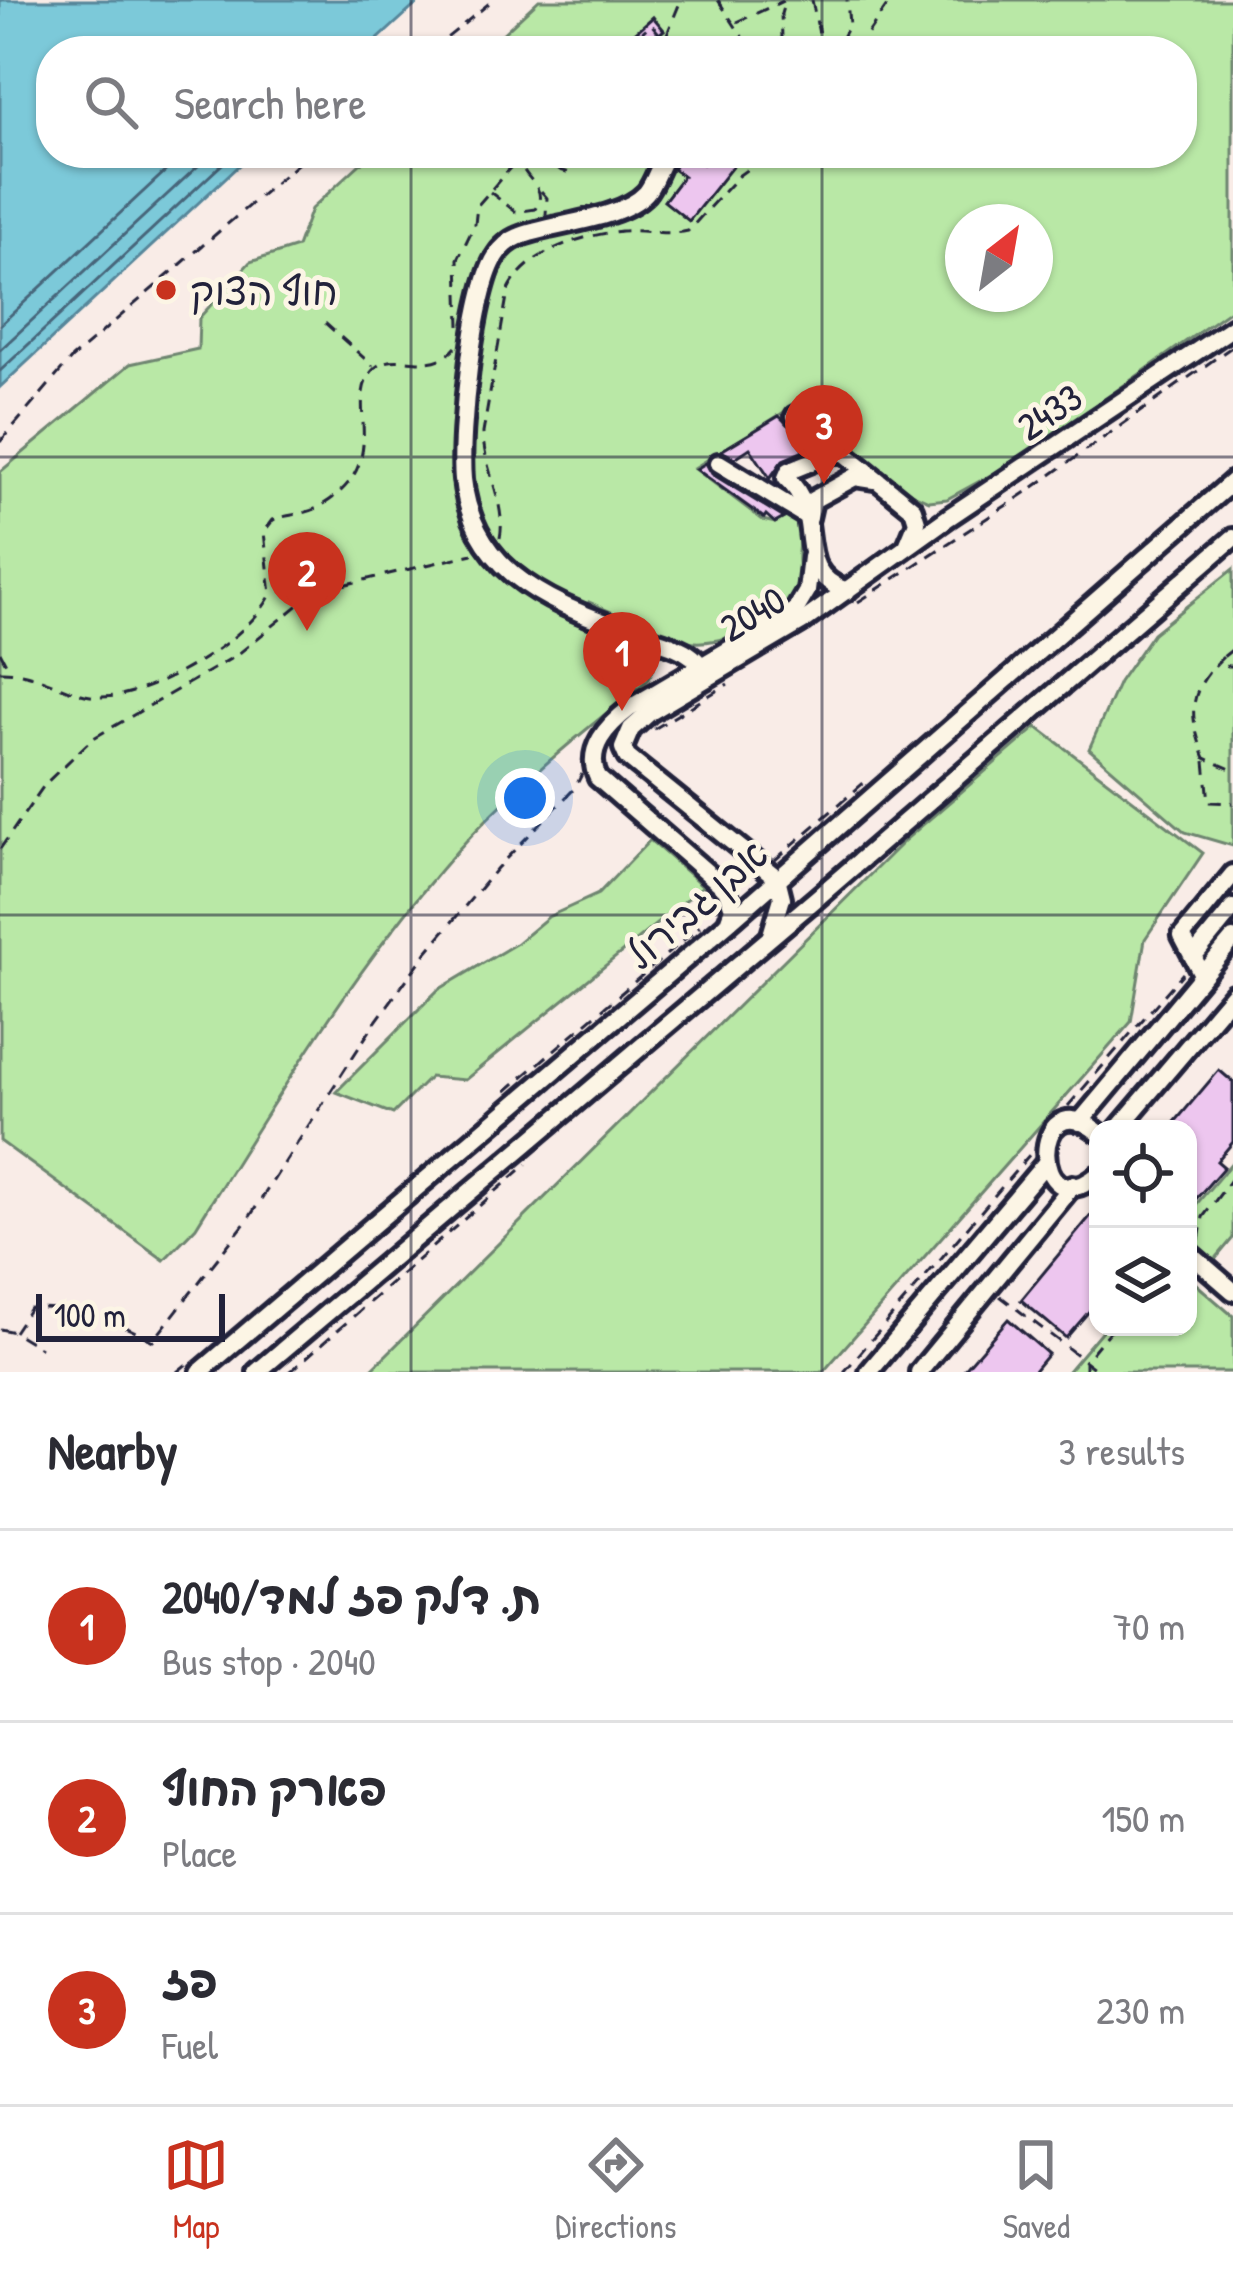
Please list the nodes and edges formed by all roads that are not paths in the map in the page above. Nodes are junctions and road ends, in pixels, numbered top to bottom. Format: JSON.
{"nodes":[{"id":1,"x":660,"y":168,"type":"edge"},
{"id":2,"x":1233,"y":327,"type":"edge"},
{"id":3,"x":795,"y":416,"type":"dead end"},
{"id":4,"x":844,"y":454,"type":"junction"},
{"id":5,"x":719,"y":463,"type":"dead end"},
{"id":6,"x":881,"y":481,"type":"junction"},
{"id":7,"x":1233,"y":481,"type":"edge"},
{"id":8,"x":809,"y":518,"type":"junction"},
{"id":9,"x":1233,"y":538,"type":"edge"},
{"id":10,"x":903,"y":551,"type":"junction"},
{"id":11,"x":811,"y":557,"type":"junction"},
{"id":12,"x":850,"y":598,"type":"junction"},
{"id":13,"x":649,"y":640,"type":"junction"},
{"id":14,"x":701,"y":671,"type":"junction"},
{"id":15,"x":661,"y":688,"type":"junction"},
{"id":16,"x":1233,"y":874,"type":"edge"},
{"id":17,"x":777,"y":878,"type":"junction"},
{"id":18,"x":1233,"y":908,"type":"edge"},
{"id":19,"x":728,"y":922,"type":"junction"},
{"id":20,"x":770,"y":936,"type":"junction"},
{"id":21,"x":1233,"y":939,"type":"edge"},
{"id":22,"x":1198,"y":965,"type":"junction"},
{"id":23,"x":1233,"y":994,"type":"edge"},
{"id":24,"x":1126,"y":1120,"type":"edge"},
{"id":25,"x":1080,"y":1122,"type":"junction"},
{"id":26,"x":1089,"y":1127,"type":"edge"},
{"id":27,"x":1038,"y":1158,"type":"junction"},
{"id":28,"x":1089,"y":1179,"type":"edge"},
{"id":29,"x":1072,"y":1185,"type":"junction"},
{"id":30,"x":1197,"y":1251,"type":"edge"},
{"id":31,"x":1233,"y":1291,"type":"edge"},
{"id":32,"x":200,"y":1372,"type":"edge"},
{"id":33,"x":257,"y":1372,"type":"edge"},
{"id":34,"x":869,"y":1372,"type":"edge"},
{"id":35,"x":919,"y":1372,"type":"edge"}],
"edges":[{"from":1,"to":13,"type":"street"},
{"from":2,"to":10,"type":"street","name":"2433"},
{"from":3,"to":4,"type":"street"},
{"from":4,"to":6,"type":"street"},
{"from":4,"to":8,"type":"street"},
{"from":5,"to":8,"type":"street"},
{"from":6,"to":8,"type":"street"},
{"from":6,"to":10,"type":"street"},
{"from":7,"to":17,"type":"street","name":"אבן גבירול"},
{"from":8,"to":11,"type":"street"},
{"from":9,"to":20,"type":"street","name":"אבן גבירול"},
{"from":10,"to":12,"type":"street","name":"2040"},
{"from":11,"to":12,"type":"street"},
{"from":11,"to":14,"type":"street","name":"2040"},
{"from":12,"to":14,"type":"street","name":"2040"},
{"from":13,"to":14,"type":"street"},
{"from":13,"to":15,"type":"street"},
{"from":14,"to":15,"type":"street","name":"2040"},
{"from":14,"to":17,"type":"street","name":"2040"},
{"from":15,"to":19,"type":"street","name":"2040"},
{"from":16,"to":22,"type":"street"},
{"from":17,"to":19,"type":"street","name":"אבן גבירול"},
{"from":17,"to":20,"type":"street"},
{"from":18,"to":22,"type":"street"},
{"from":19,"to":32,"type":"street","name":"אבן גבירול"},
{"from":20,"to":33,"type":"street","name":"אבן גבירול"},
{"from":21,"to":22,"type":"street"},
{"from":22,"to":25,"type":"street"},
{"from":23,"to":24,"type":"street"},
{"from":25,"to":26,"type":"street"},
{"from":25,"to":27,"type":"street"},
{"from":27,"to":29,"type":"street"},
{"from":27,"to":34,"type":"street"},
{"from":28,"to":29,"type":"street"},
{"from":29,"to":35,"type":"street"},
{"from":30,"to":31,"type":"street"}]}
